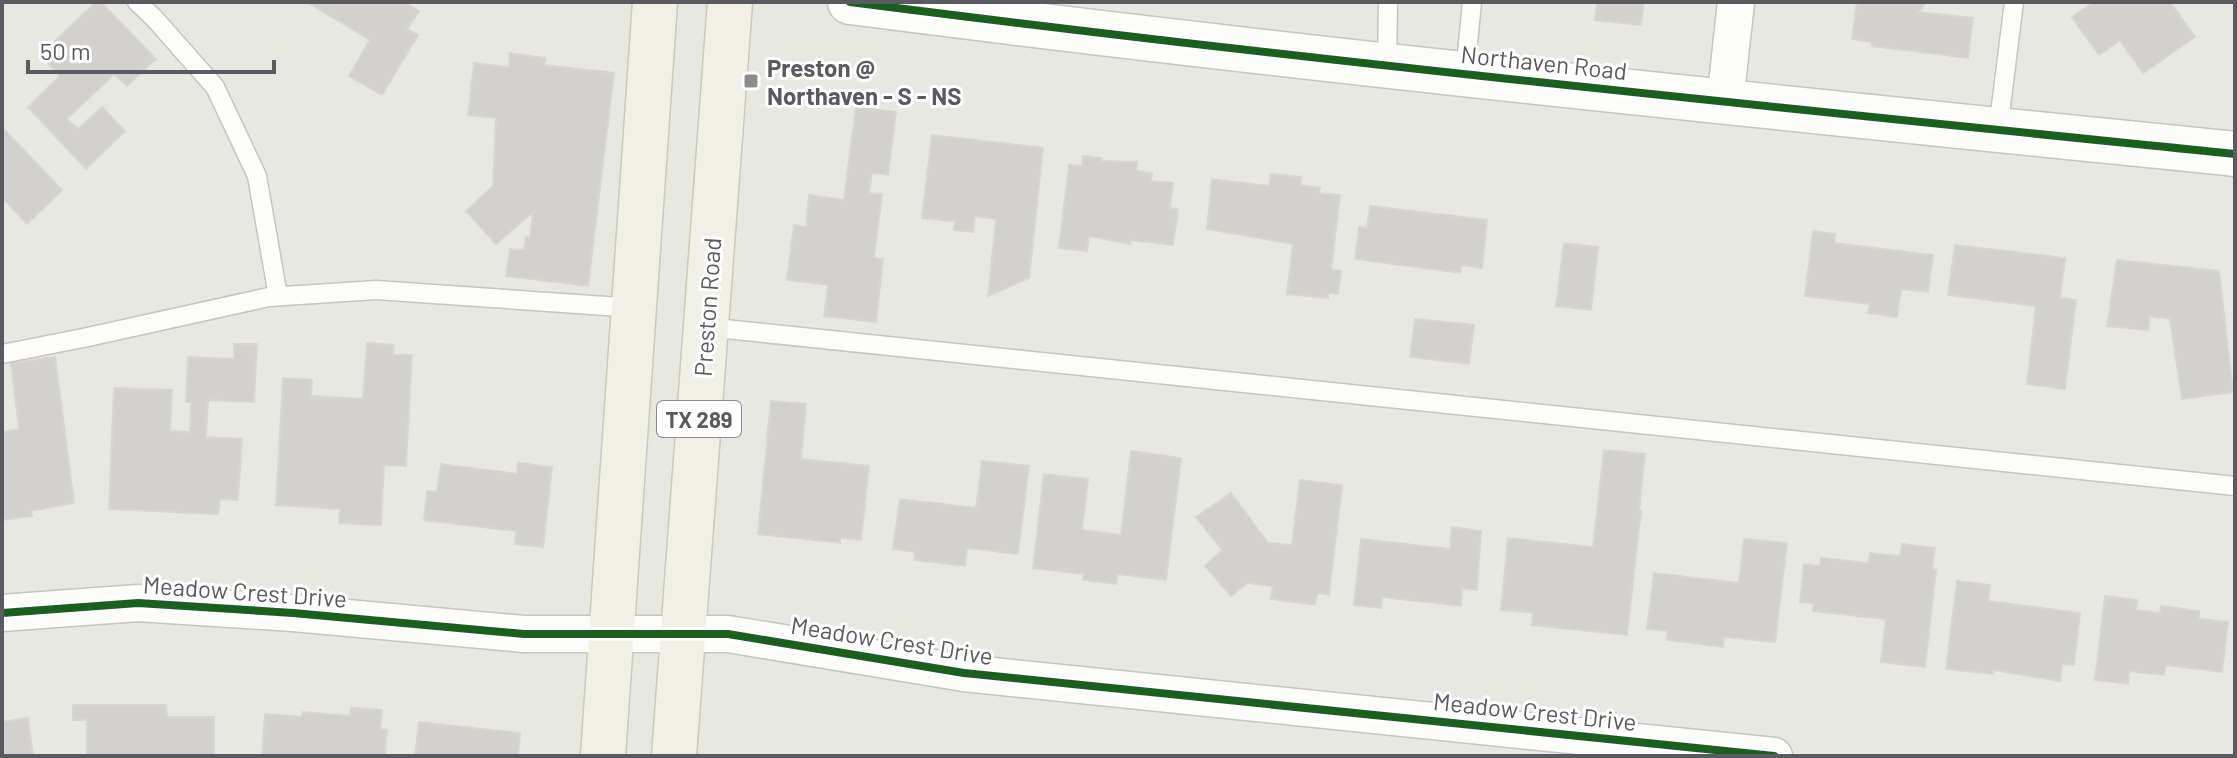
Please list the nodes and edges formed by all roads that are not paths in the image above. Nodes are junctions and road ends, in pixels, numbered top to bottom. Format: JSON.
{"nodes":[{"id":1,"x":137,"y":2,"type":"edge"},
{"id":2,"x":655,"y":2,"type":"edge"},
{"id":3,"x":730,"y":2,"type":"edge"},
{"id":4,"x":850,"y":2,"type":"edge"},
{"id":5,"x":1388,"y":2,"type":"edge"},
{"id":6,"x":1472,"y":2,"type":"edge"},
{"id":7,"x":1736,"y":2,"type":"edge"},
{"id":8,"x":2014,"y":2,"type":"edge"},
{"id":9,"x":1387,"y":66,"type":"junction"},
{"id":10,"x":1465,"y":74,"type":"junction"},
{"id":11,"x":1725,"y":102,"type":"junction"},
{"id":12,"x":1998,"y":130,"type":"junction"},
{"id":13,"x":2235,"y":154,"type":"edge"},
{"id":14,"x":278,"y":296,"type":"junction"},
{"id":15,"x":635,"y":308,"type":"junction"},
{"id":16,"x":705,"y":327,"type":"junction"},
{"id":17,"x":2,"y":354,"type":"edge"},
{"id":18,"x":2235,"y":486,"type":"edge"},
{"id":19,"x":2,"y":613,"type":"edge"},
{"id":20,"x":612,"y":634,"type":"junction"},
{"id":21,"x":682,"y":634,"type":"junction"},
{"id":22,"x":603,"y":756,"type":"edge"},
{"id":23,"x":674,"y":756,"type":"edge"},
{"id":24,"x":1774,"y":756,"type":"edge"}],
"edges":[{"from":1,"to":14,"type":"lane"},
{"from":2,"to":15,"type":"main road","number":"TX 289"},
{"from":3,"to":16,"type":"main road","name":"Preston Road","number":"TX 289"},
{"from":4,"to":9,"type":"street","name":"Northaven Road"},
{"from":5,"to":9,"type":"lane"},
{"from":6,"to":10,"type":"lane"},
{"from":7,"to":11,"type":"street"},
{"from":8,"to":12,"type":"lane"},
{"from":9,"to":10,"type":"street","name":"Northaven Road"},
{"from":10,"to":11,"type":"street","name":"Northaven Road"},
{"from":11,"to":12,"type":"street","name":"Northaven Road"},
{"from":12,"to":13,"type":"street","name":"Northaven Road"},
{"from":14,"to":15,"type":"lane"},
{"from":14,"to":17,"type":"lane"},
{"from":15,"to":20,"type":"main road","number":"TX 289"},
{"from":16,"to":18,"type":"lane"},
{"from":16,"to":21,"type":"main road","name":"Preston Road","number":"TX 289"},
{"from":19,"to":20,"type":"street","name":"Meadow Crest Drive"},
{"from":20,"to":21,"type":"street","name":"Meadow Crest Drive"},
{"from":20,"to":22,"type":"main road","number":"TX 289"},
{"from":21,"to":23,"type":"main road","name":"Preston Road","number":"TX 289"},
{"from":21,"to":24,"type":"street","name":"Meadow Crest Drive"}]}
